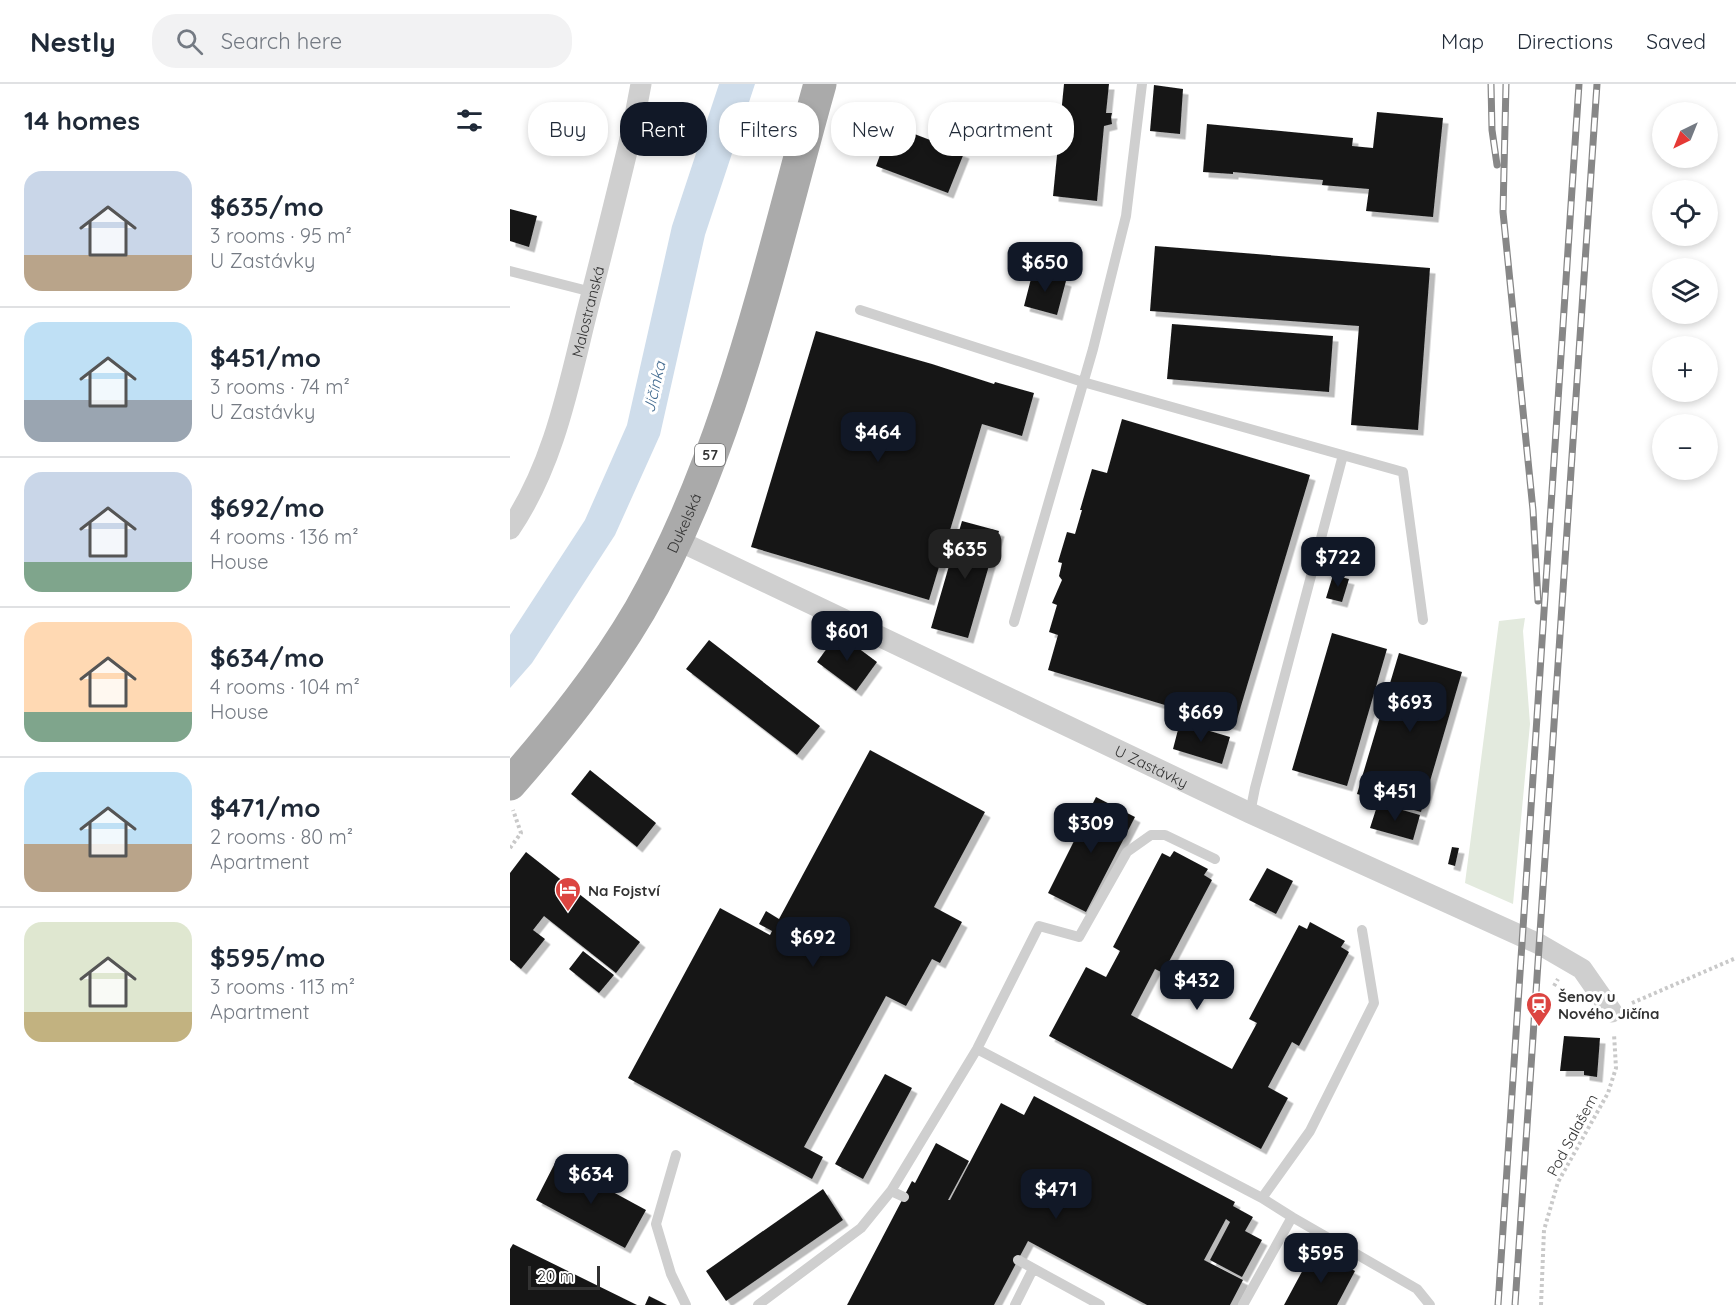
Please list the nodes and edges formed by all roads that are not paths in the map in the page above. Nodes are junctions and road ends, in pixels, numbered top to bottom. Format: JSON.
{"nodes":[{"id":1,"x":641,"y":84,"type":"edge"},
{"id":2,"x":820,"y":84,"type":"edge"},
{"id":3,"x":1142,"y":84,"type":"edge"},
{"id":4,"x":510,"y":271,"type":"edge"},
{"id":5,"x":592,"y":292,"type":"junction"},
{"id":6,"x":860,"y":310,"type":"dead end"},
{"id":7,"x":1083,"y":382,"type":"junction"},
{"id":8,"x":1343,"y":455,"type":"junction"},
{"id":9,"x":510,"y":529,"type":"edge"},
{"id":10,"x":675,"y":539,"type":"junction"},
{"id":11,"x":1423,"y":620,"type":"dead end"},
{"id":12,"x":1014,"y":622,"type":"dead end"},
{"id":13,"x":510,"y":784,"type":"edge"},
{"id":14,"x":1250,"y":813,"type":"junction"},
{"id":15,"x":1215,"y":859,"type":"dead end"},
{"id":16,"x":1362,"y":930,"type":"dead end"},
{"id":17,"x":1612,"y":1012,"type":"road end"},
{"id":18,"x":977,"y":1048,"type":"junction"},
{"id":19,"x":676,"y":1155,"type":"dead end"},
{"id":20,"x":891,"y":1191,"type":"junction"},
{"id":21,"x":904,"y":1197,"type":"dead end"},
{"id":22,"x":1262,"y":1198,"type":"junction"},
{"id":23,"x":1292,"y":1217,"type":"junction"},
{"id":24,"x":1017,"y":1260,"type":"dead end"},
{"id":25,"x":1033,"y":1269,"type":"junction"},
{"id":26,"x":686,"y":1305,"type":"edge"},
{"id":27,"x":758,"y":1305,"type":"edge"},
{"id":28,"x":1015,"y":1305,"type":"edge"},
{"id":29,"x":1100,"y":1305,"type":"edge"},
{"id":30,"x":1243,"y":1305,"type":"edge"},
{"id":31,"x":1430,"y":1305,"type":"edge"}],
"edges":[{"from":1,"to":5,"type":"street","name":"Malostranská"},
{"from":2,"to":10,"type":"main road","name":"Dukelská","number":"57"},
{"from":3,"to":7,"type":"lane"},
{"from":4,"to":5,"type":"lane"},
{"from":5,"to":9,"type":"street","name":"Malostranská"},
{"from":6,"to":7,"type":"lane"},
{"from":7,"to":8,"type":"lane"},
{"from":7,"to":12,"type":"lane"},
{"from":8,"to":11,"type":"lane"},
{"from":8,"to":14,"type":"lane"},
{"from":10,"to":13,"type":"main road","name":"Dukelská","number":"57"},
{"from":10,"to":14,"type":"street","name":"U Zastávky"},
{"from":14,"to":17,"type":"street","name":"U Zastávky"},
{"from":15,"to":18,"type":"lane"},
{"from":16,"to":22,"type":"lane"},
{"from":18,"to":20,"type":"lane"},
{"from":18,"to":22,"type":"lane"},
{"from":19,"to":26,"type":"lane"},
{"from":20,"to":21,"type":"lane"},
{"from":20,"to":27,"type":"lane"},
{"from":22,"to":23,"type":"lane"},
{"from":23,"to":30,"type":"lane"},
{"from":23,"to":31,"type":"lane"},
{"from":24,"to":25,"type":"lane"},
{"from":25,"to":28,"type":"lane"},
{"from":25,"to":29,"type":"lane"}]}
